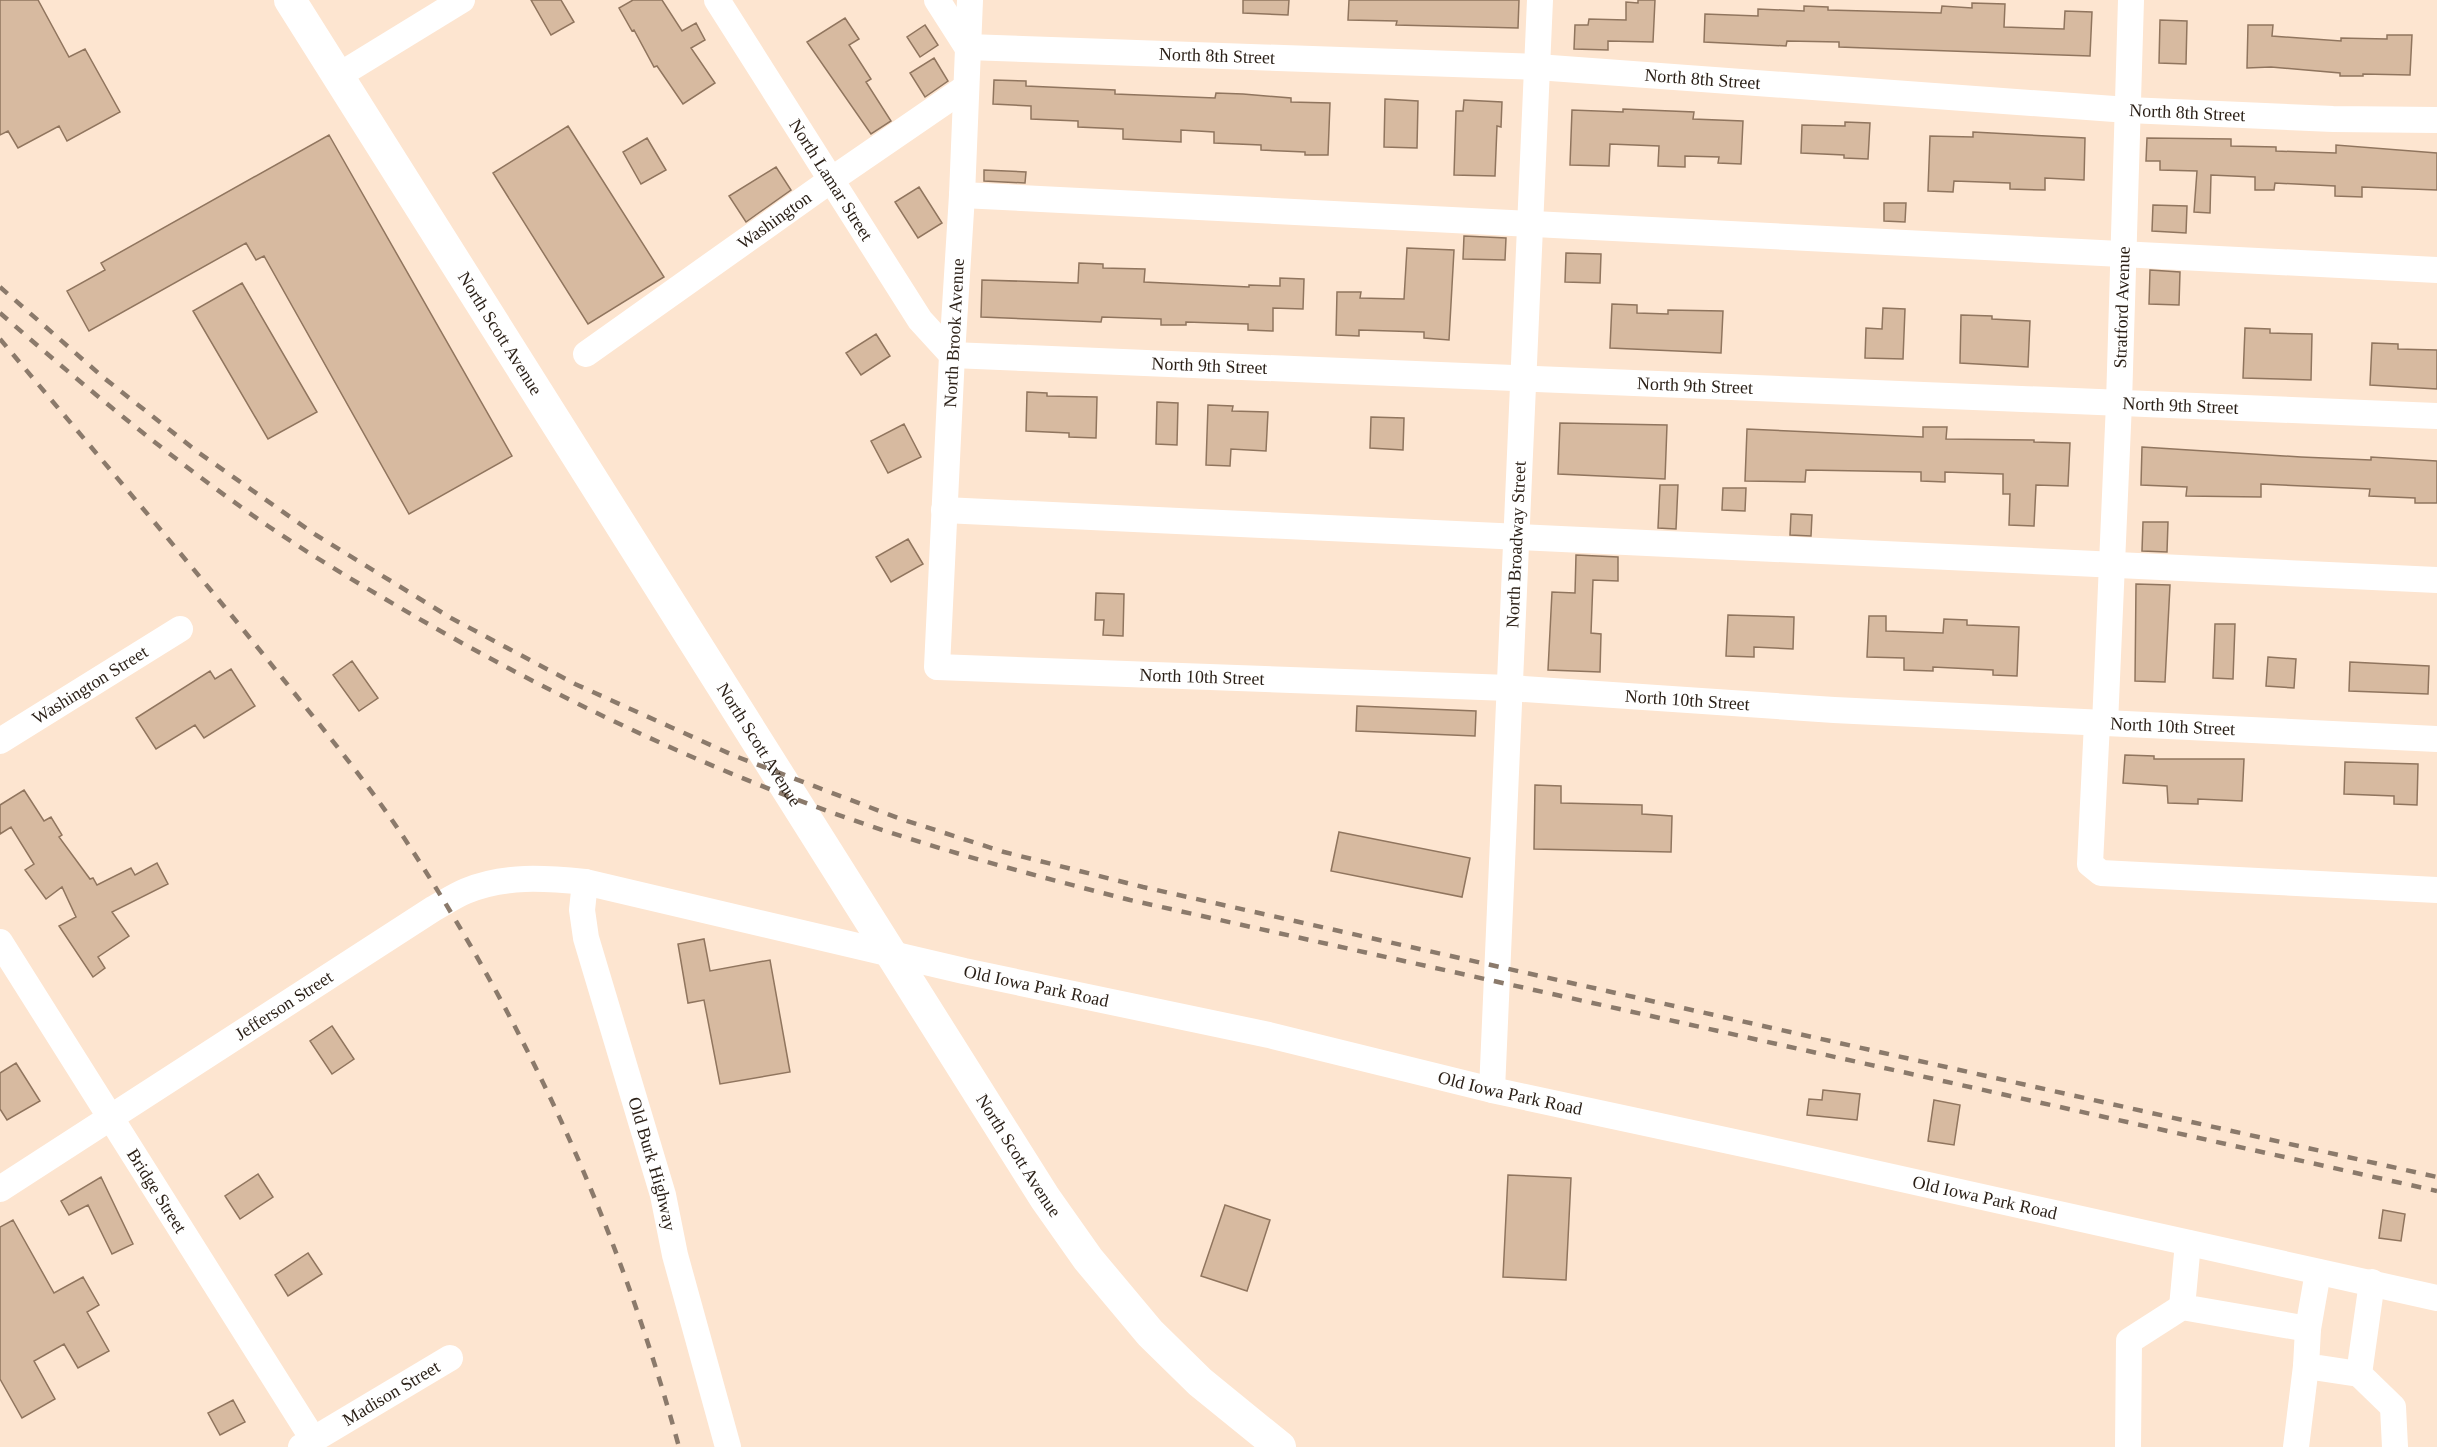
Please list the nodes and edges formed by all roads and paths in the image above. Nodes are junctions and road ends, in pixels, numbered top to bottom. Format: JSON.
{"nodes":[{"id":1,"x":290,"y":0,"type":"edge"},
{"id":2,"x":462,"y":0,"type":"edge"},
{"id":3,"x":717,"y":0,"type":"edge"},
{"id":4,"x":937,"y":0,"type":"edge"},
{"id":5,"x":970,"y":0,"type":"edge"},
{"id":6,"x":1540,"y":0,"type":"edge"},
{"id":7,"x":2130,"y":0,"type":"edge"},
{"id":8,"x":967,"y":47,"type":"junction"},
{"id":9,"x":1537,"y":67,"type":"junction"},
{"id":10,"x":338,"y":76,"type":"junction"},
{"id":11,"x":965,"y":88,"type":"junction"},
{"id":12,"x":2128,"y":110,"type":"junction"},
{"id":13,"x":2437,"y":120,"type":"edge"},
{"id":14,"x":831,"y":180,"type":"junction"},
{"id":15,"x":962,"y":195,"type":"junction"},
{"id":16,"x":1530,"y":225,"type":"junction"},
{"id":17,"x":2124,"y":254,"type":"junction"},
{"id":18,"x":2437,"y":270,"type":"edge"},
{"id":19,"x":586,"y":354,"type":"dead end"},
{"id":20,"x":952,"y":355,"type":"junction"},
{"id":21,"x":1523,"y":378,"type":"junction"},
{"id":22,"x":2119,"y":403,"type":"junction"},
{"id":23,"x":2437,"y":416,"type":"edge"},
{"id":24,"x":945,"y":510,"type":"junction"},
{"id":25,"x":1516,"y":537,"type":"junction"},
{"id":26,"x":2111,"y":564,"type":"junction"},
{"id":27,"x":2437,"y":580,"type":"edge"},
{"id":28,"x":180,"y":629,"type":"dead end"},
{"id":29,"x":937,"y":667,"type":"joint"},
{"id":30,"x":1509,"y":688,"type":"junction"},
{"id":31,"x":2101,"y":723,"type":"junction"},
{"id":32,"x":2437,"y":739,"type":"edge"},
{"id":33,"x":0,"y":741,"type":"edge"},
{"id":34,"x":585,"y":882,"type":"junction"},
{"id":35,"x":2437,"y":890,"type":"edge"},
{"id":36,"x":0,"y":942,"type":"edge"},
{"id":37,"x":1492,"y":1090,"type":"junction"},
{"id":38,"x":111,"y":1118,"type":"junction"},
{"id":39,"x":0,"y":1189,"type":"edge"},
{"id":40,"x":2188,"y":1243,"type":"junction"},
{"id":41,"x":2318,"y":1272,"type":"junction"},
{"id":42,"x":2372,"y":1282,"type":"junction"},
{"id":43,"x":2437,"y":1298,"type":"edge"},
{"id":44,"x":2182,"y":1307,"type":"junction"},
{"id":45,"x":2308,"y":1329,"type":"junction"},
{"id":46,"x":450,"y":1358,"type":"dead end"},
{"id":47,"x":2306,"y":1366,"type":"junction"},
{"id":48,"x":2359,"y":1374,"type":"junction"},
{"id":49,"x":307,"y":1443,"type":"edge"},
{"id":50,"x":728,"y":1447,"type":"edge"},
{"id":51,"x":1280,"y":1447,"type":"edge"},
{"id":52,"x":2128,"y":1447,"type":"edge"},
{"id":53,"x":2296,"y":1447,"type":"edge"},
{"id":54,"x":2395,"y":1447,"type":"edge"}],
"edges":[{"from":1,"to":10,"type":"main road","name":"North Scott Avenue"},
{"from":2,"to":10,"type":"street"},
{"from":3,"to":14,"type":"street","name":"North Lamar Street"},
{"from":4,"to":8,"type":"street"},
{"from":5,"to":8,"type":"street","name":"North Brook Avenue"},
{"from":6,"to":9,"type":"street","name":"North Broadway Street"},
{"from":7,"to":12,"type":"street","name":"Stratford Avenue"},
{"from":8,"to":9,"type":"street","name":"North 8th Street"},
{"from":8,"to":11,"type":"street","name":"North Brook Avenue"},
{"from":9,"to":12,"type":"street","name":"North 8th Street"},
{"from":9,"to":16,"type":"street","name":"North Broadway Street"},
{"from":10,"to":51,"type":"main road","name":"North Scott Avenue"},
{"from":11,"to":14,"type":"street","name":"Washington"},
{"from":11,"to":15,"type":"street","name":"North Brook Avenue"},
{"from":12,"to":13,"type":"street","name":"North 8th Street"},
{"from":12,"to":17,"type":"street","name":"Stratford Avenue"},
{"from":14,"to":19,"type":"street","name":"Washington"},
{"from":14,"to":20,"type":"street","name":"North Lamar Street"},
{"from":15,"to":16,"type":"street"},
{"from":15,"to":20,"type":"street","name":"North Brook Avenue"},
{"from":16,"to":17,"type":"street"},
{"from":16,"to":21,"type":"street","name":"North Broadway Street"},
{"from":17,"to":18,"type":"street"},
{"from":17,"to":22,"type":"street","name":"Stratford Avenue"},
{"from":20,"to":21,"type":"street","name":"North 9th Street"},
{"from":20,"to":24,"type":"street","name":"North Brook Avenue"},
{"from":21,"to":22,"type":"street","name":"North 9th Street"},
{"from":21,"to":25,"type":"street","name":"North Broadway Street"},
{"from":22,"to":23,"type":"street","name":"North 9th Street"},
{"from":22,"to":26,"type":"street","name":"Stratford Avenue"},
{"from":24,"to":25,"type":"street"},
{"from":24,"to":29,"type":"street","name":"North Brook Avenue"},
{"from":25,"to":26,"type":"street"},
{"from":25,"to":30,"type":"street","name":"North Broadway Street"},
{"from":26,"to":27,"type":"street"},
{"from":26,"to":31,"type":"street","name":"Stratford Avenue"},
{"from":28,"to":33,"type":"street","name":"Washington Street"},
{"from":29,"to":30,"type":"street","name":"North 10th Street"},
{"from":30,"to":31,"type":"street","name":"North 10th Street"},
{"from":30,"to":37,"type":"street","name":"North Broadway Street"},
{"from":31,"to":32,"type":"street","name":"North 10th Street"},
{"from":31,"to":35,"type":"street","name":"Stratford Avenue"},
{"from":34,"to":37,"type":"street","name":"Old Iowa Park Road"},
{"from":34,"to":38,"type":"street","name":"Jefferson Street"},
{"from":34,"to":50,"type":"street","name":"Old Burk Highway"},
{"from":36,"to":38,"type":"street","name":"Bridge Street"},
{"from":37,"to":40,"type":"street","name":"Old Iowa Park Road"},
{"from":38,"to":39,"type":"street","name":"Jefferson Street"},
{"from":38,"to":49,"type":"street","name":"Bridge Street"},
{"from":40,"to":41,"type":"street","name":"Old Iowa Park Road"},
{"from":40,"to":44,"type":"street"},
{"from":41,"to":42,"type":"street","name":"Old Iowa Park Road"},
{"from":41,"to":45,"type":"street"},
{"from":42,"to":43,"type":"street","name":"Old Iowa Park Road"},
{"from":42,"to":48,"type":"street"},
{"from":44,"to":45,"type":"street"},
{"from":44,"to":52,"type":"street"},
{"from":45,"to":47,"type":"street"},
{"from":46,"to":49,"type":"street","name":"Madison Street"},
{"from":47,"to":48,"type":"street"},
{"from":47,"to":53,"type":"street"},
{"from":48,"to":54,"type":"street"}]}
